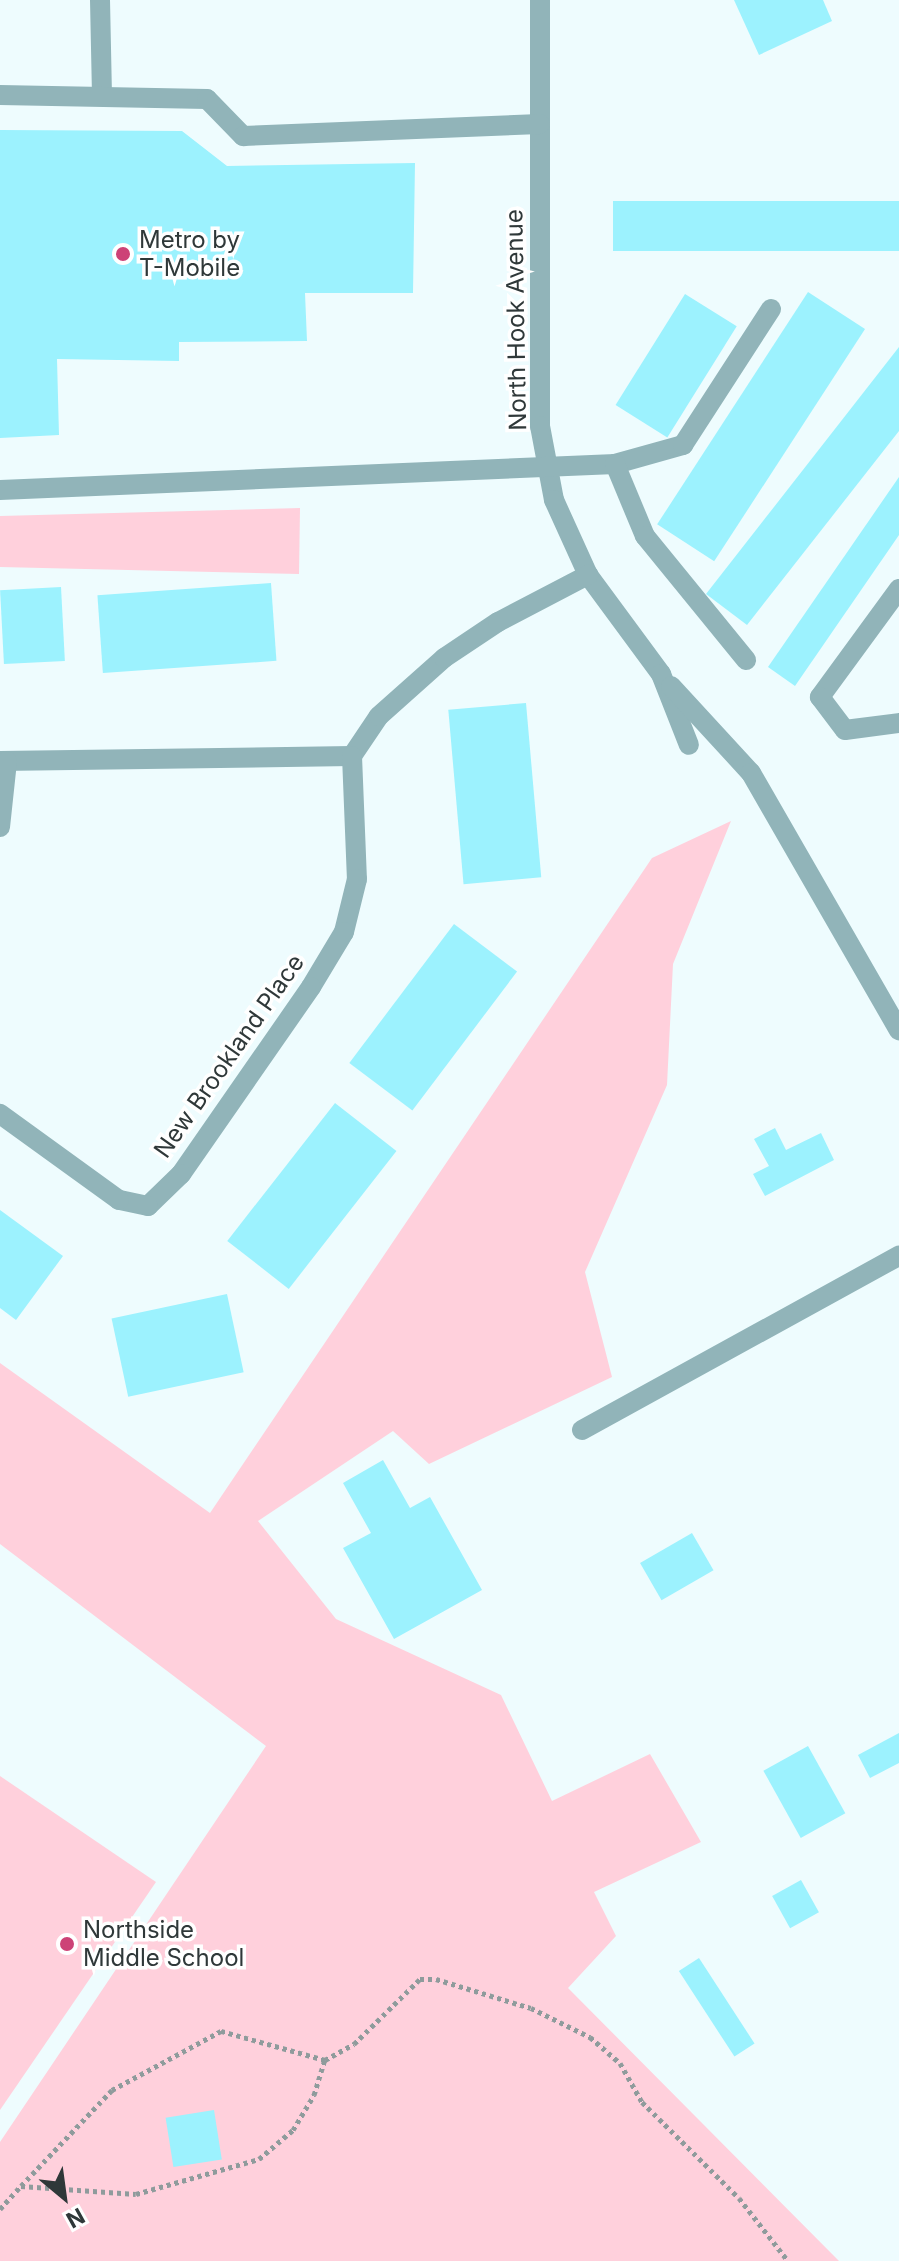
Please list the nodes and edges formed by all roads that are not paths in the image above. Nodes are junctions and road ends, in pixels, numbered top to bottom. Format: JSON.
{"nodes":[{"id":1,"x":100,"y":0,"type":"edge"},
{"id":2,"x":540,"y":0,"type":"edge"},
{"id":3,"x":102,"y":94,"type":"junction"},
{"id":4,"x":0,"y":95,"type":"edge"},
{"id":5,"x":540,"y":124,"type":"junction"},
{"id":6,"x":771,"y":309,"type":"dead end"},
{"id":7,"x":547,"y":464,"type":"junction"},
{"id":8,"x":615,"y":464,"type":"junction"},
{"id":9,"x":0,"y":490,"type":"edge"},
{"id":10,"x":588,"y":575,"type":"junction"},
{"id":11,"x":899,"y":589,"type":"edge"},
{"id":12,"x":746,"y":660,"type":"dead end"},
{"id":13,"x":661,"y":674,"type":"junction"},
{"id":14,"x":899,"y":723,"type":"edge"},
{"id":15,"x":689,"y":745,"type":"dead end"},
{"id":16,"x":352,"y":756,"type":"junction"},
{"id":17,"x":3,"y":761,"type":"edge"},
{"id":18,"x":0,"y":827,"type":"edge"},
{"id":19,"x":899,"y":1030,"type":"edge"},
{"id":20,"x":0,"y":1114,"type":"edge"},
{"id":21,"x":899,"y":1256,"type":"edge"},
{"id":22,"x":582,"y":1430,"type":"dead end"}],
"edges":[{"from":1,"to":3,"type":"street"},
{"from":2,"to":5,"type":"street","name":"North Hook Avenue"},
{"from":3,"to":4,"type":"street"},
{"from":3,"to":5,"type":"street"},
{"from":5,"to":7,"type":"street","name":"North Hook Avenue"},
{"from":6,"to":8,"type":"street"},
{"from":7,"to":8,"type":"street"},
{"from":7,"to":9,"type":"street"},
{"from":7,"to":10,"type":"street","name":"North Hook Avenue"},
{"from":8,"to":12,"type":"street"},
{"from":10,"to":13,"type":"street","name":"North Hook Avenue"},
{"from":10,"to":16,"type":"street"},
{"from":11,"to":14,"type":"street"},
{"from":13,"to":15,"type":"street","name":"North Hook Avenue"},
{"from":13,"to":19,"type":"street"},
{"from":16,"to":17,"type":"street"},
{"from":16,"to":20,"type":"street","name":"New Brookland Place"},
{"from":17,"to":18,"type":"street"},
{"from":21,"to":22,"type":"street"}]}
